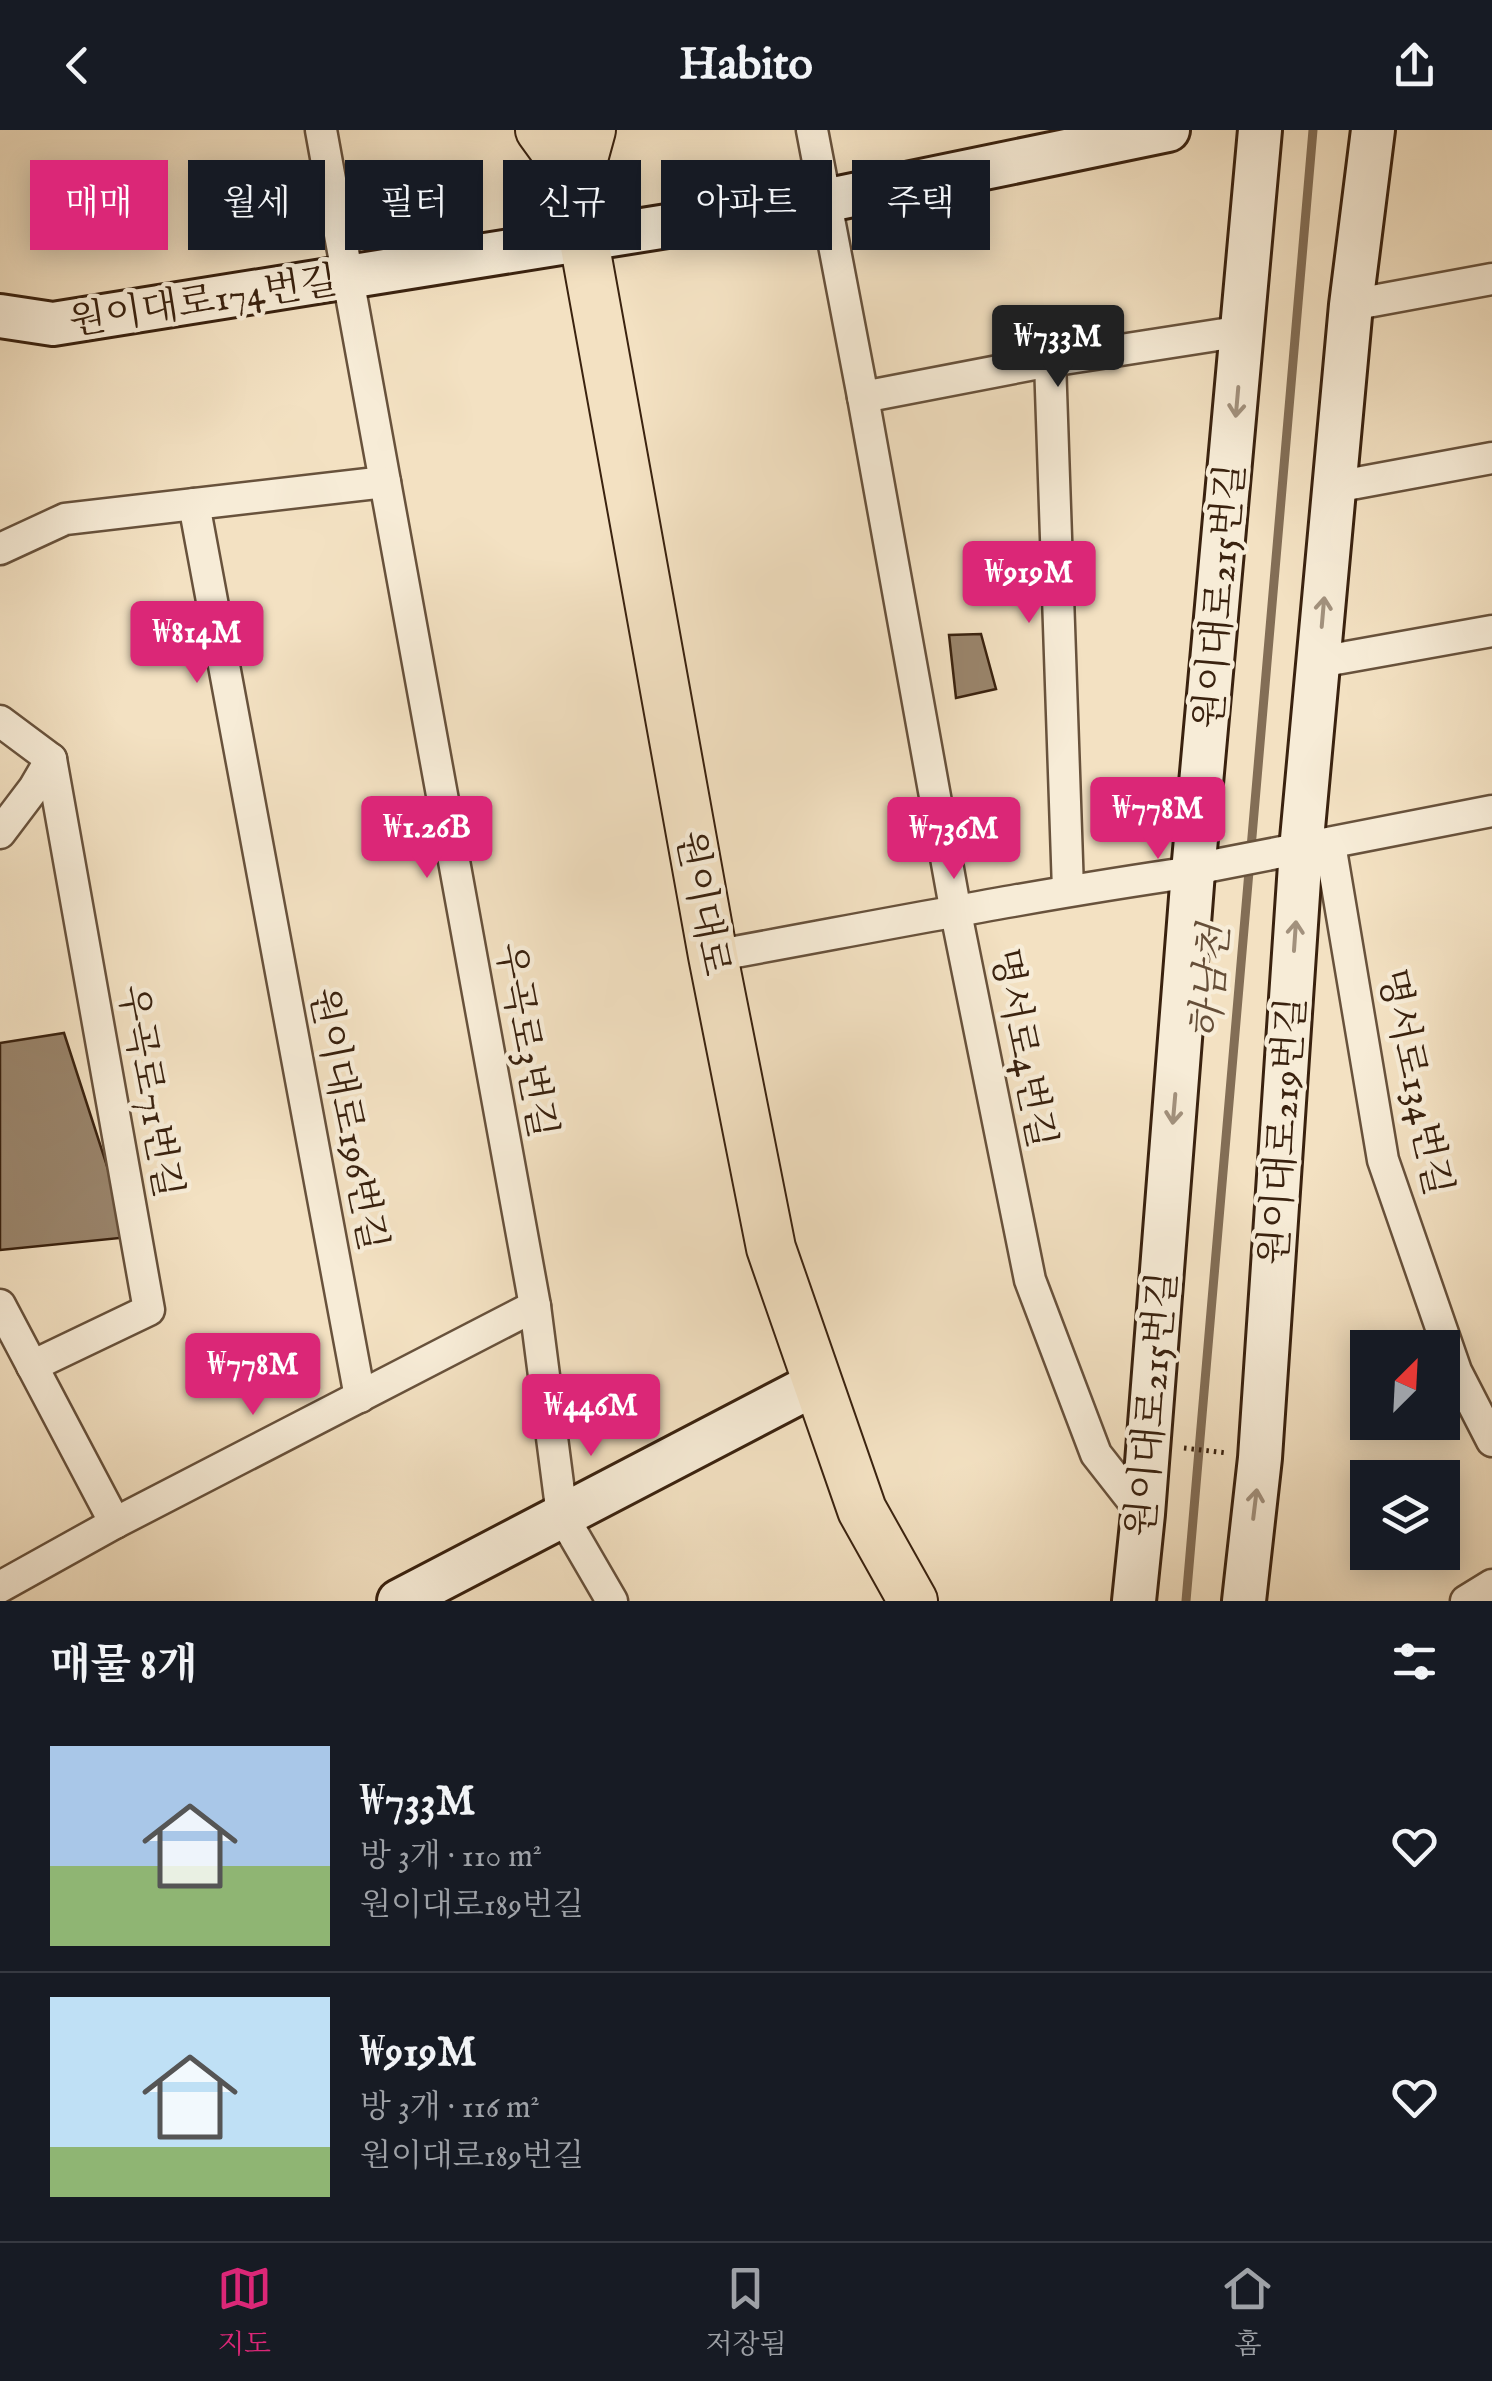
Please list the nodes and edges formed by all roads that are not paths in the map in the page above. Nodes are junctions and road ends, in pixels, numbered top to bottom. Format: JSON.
{"nodes":[{"id":1,"x":322,"y":130,"type":"edge"},
{"id":2,"x":540,"y":130,"type":"edge"},
{"id":3,"x":591,"y":130,"type":"edge"},
{"id":4,"x":812,"y":130,"type":"edge"},
{"id":5,"x":1168,"y":130,"type":"edge"},
{"id":6,"x":1260,"y":130,"type":"edge"},
{"id":7,"x":1373,"y":130,"type":"edge"},
{"id":8,"x":1052,"y":142,"type":"edge"},
{"id":9,"x":561,"y":160,"type":"edge"},
{"id":10,"x":582,"y":160,"type":"edge"},
{"id":11,"x":817,"y":160,"type":"edge"},
{"id":12,"x":832,"y":199,"type":"edge"},
{"id":13,"x":832,"y":241,"type":"edge"},
{"id":14,"x":526,"y":250,"type":"edge"},
{"id":15,"x":586,"y":250,"type":"edge"},
{"id":16,"x":347,"y":278,"type":"junction"},
{"id":17,"x":1492,"y":279,"type":"edge"},
{"id":18,"x":1352,"y":304,"type":"junction"},
{"id":19,"x":0,"y":316,"type":"edge"},
{"id":20,"x":1243,"y":331,"type":"junction"},
{"id":21,"x":1050,"y":361,"type":"junction"},
{"id":22,"x":863,"y":396,"type":"junction"},
{"id":23,"x":1492,"y":458,"type":"edge"},
{"id":24,"x":385,"y":482,"type":"junction"},
{"id":25,"x":1335,"y":487,"type":"junction"},
{"id":26,"x":194,"y":504,"type":"junction"},
{"id":27,"x":0,"y":549,"type":"edge"},
{"id":28,"x":1492,"y":630,"type":"edge"},
{"id":29,"x":1318,"y":662,"type":"junction"},
{"id":30,"x":0,"y":721,"type":"edge"},
{"id":31,"x":51,"y":760,"type":"junction"},
{"id":32,"x":1492,"y":810,"type":"edge"},
{"id":33,"x":0,"y":833,"type":"edge"},
{"id":34,"x":1305,"y":849,"type":"junction"},
{"id":35,"x":1202,"y":869,"type":"junction"},
{"id":36,"x":1068,"y":890,"type":"junction"},
{"id":37,"x":956,"y":912,"type":"junction"},
{"id":38,"x":713,"y":956,"type":"junction"},
{"id":39,"x":0,"y":1305,"type":"edge"},
{"id":40,"x":535,"y":1306,"type":"junction"},
{"id":41,"x":32,"y":1366,"type":"junction"},
{"id":42,"x":817,"y":1382,"type":"junction"},
{"id":43,"x":360,"y":1397,"type":"junction"},
{"id":44,"x":1492,"y":1441,"type":"edge"},
{"id":45,"x":1143,"y":1514,"type":"junction"},
{"id":46,"x":562,"y":1515,"type":"junction"},
{"id":47,"x":114,"y":1523,"type":"junction"},
{"id":48,"x":1492,"y":1585,"type":"edge"},
{"id":49,"x":0,"y":1587,"type":"edge"},
{"id":50,"x":400,"y":1601,"type":"edge"},
{"id":51,"x":612,"y":1601,"type":"edge"},
{"id":52,"x":913,"y":1601,"type":"edge"},
{"id":53,"x":1134,"y":1601,"type":"edge"},
{"id":54,"x":1244,"y":1601,"type":"edge"},
{"id":55,"x":1466,"y":1601,"type":"edge"}],
"edges":[{"from":1,"to":16,"type":"street","name":"우곡로3번길"},
{"from":2,"to":9,"type":"main road","name":"원이대로"},
{"from":3,"to":10,"type":"main road","name":"원이대로"},
{"from":4,"to":11,"type":"street","name":"명서로4번길"},
{"from":5,"to":8,"type":"street","name":"원이대로174번길"},
{"from":6,"to":20,"type":"street","name":"원이대로215번길"},
{"from":7,"to":18,"type":"street","name":"원이대로219번길"},
{"from":8,"to":12,"type":"street","name":"원이대로174번길"},
{"from":13,"to":22,"type":"street","name":"명서로4번길"},
{"from":14,"to":16,"type":"street","name":"원이대로174번길"},
{"from":15,"to":38,"type":"main road","name":"원이대로"},
{"from":16,"to":19,"type":"street","name":"원이대로174번길"},
{"from":16,"to":24,"type":"street","name":"우곡로3번길"},
{"from":17,"to":18,"type":"street"},
{"from":18,"to":25,"type":"street","name":"원이대로219번길"},
{"from":20,"to":21,"type":"street"},
{"from":20,"to":35,"type":"street","name":"원이대로215번길","one_way":true},
{"from":21,"to":22,"type":"street"},
{"from":21,"to":36,"type":"street"},
{"from":22,"to":37,"type":"street","name":"명서로4번길"},
{"from":23,"to":25,"type":"street"},
{"from":24,"to":26,"type":"street"},
{"from":24,"to":40,"type":"street","name":"우곡로3번길"},
{"from":29,"to":25,"type":"street","name":"원이대로219번길","one_way":true},
{"from":26,"to":27,"type":"street"},
{"from":26,"to":43,"type":"street","name":"원이대로196번길"},
{"from":28,"to":29,"type":"street"},
{"from":29,"to":34,"type":"street","name":"원이대로219번길"},
{"from":30,"to":31,"type":"street"},
{"from":31,"to":33,"type":"street"},
{"from":31,"to":41,"type":"street","name":"우곡로71번길"},
{"from":32,"to":34,"type":"street"},
{"from":34,"to":35,"type":"street"},
{"from":34,"to":44,"type":"street","name":"명서로134번길"},
{"from":54,"to":34,"type":"street","name":"원이대로219번길","one_way":true},
{"from":35,"to":36,"type":"street"},
{"from":35,"to":45,"type":"street","name":"원이대로215번길","one_way":true},
{"from":36,"to":37,"type":"street"},
{"from":37,"to":38,"type":"street"},
{"from":37,"to":45,"type":"street","name":"명서로4번길"},
{"from":38,"to":42,"type":"main road","name":"원이대로"},
{"from":39,"to":41,"type":"street"},
{"from":40,"to":43,"type":"street"},
{"from":40,"to":46,"type":"street","name":"우곡로3번길"},
{"from":41,"to":47,"type":"street"},
{"from":42,"to":46,"type":"street"},
{"from":42,"to":52,"type":"main road","name":"원이대로"},
{"from":43,"to":47,"type":"street"},
{"from":45,"to":53,"type":"street","name":"원이대로215번길"},
{"from":46,"to":50,"type":"street"},
{"from":46,"to":51,"type":"street","name":"우곡로3번길"},
{"from":47,"to":49,"type":"street"},
{"from":48,"to":55,"type":"street"}]}
